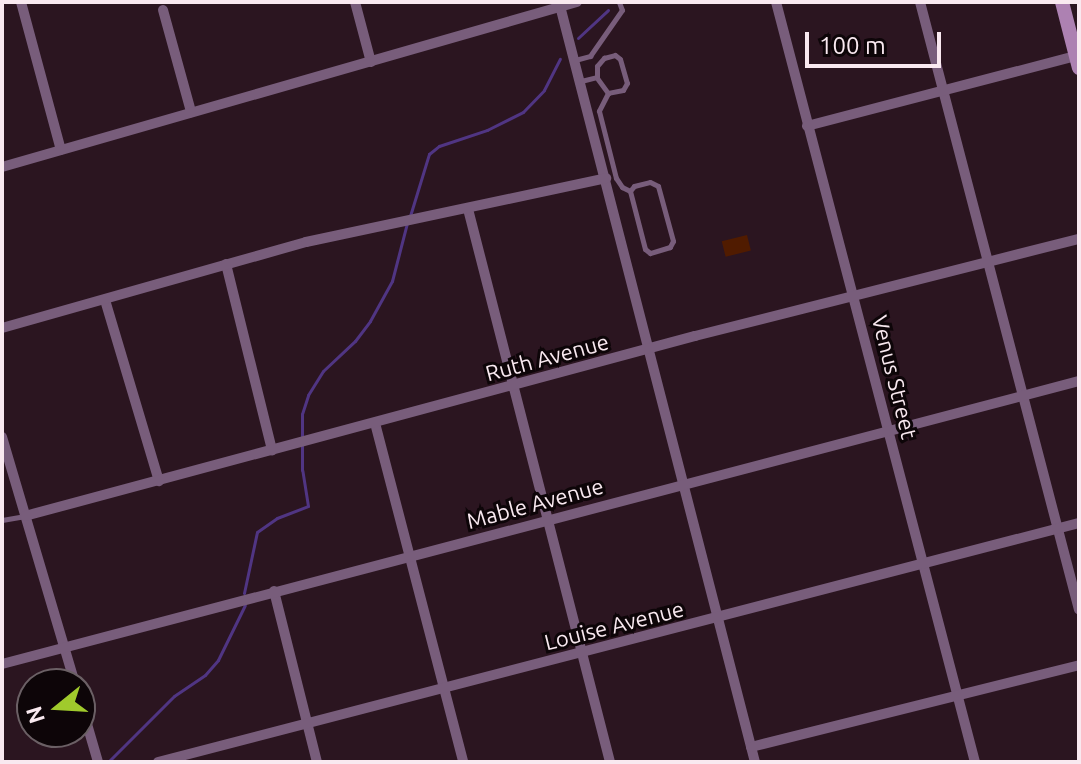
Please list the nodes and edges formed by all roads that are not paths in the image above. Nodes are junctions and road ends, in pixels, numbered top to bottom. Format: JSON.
{"nodes":[{"id":1,"x":21,"y":2,"type":"edge"},
{"id":2,"x":355,"y":2,"type":"edge"},
{"id":3,"x":577,"y":2,"type":"edge"},
{"id":4,"x":619,"y":2,"type":"edge"},
{"id":5,"x":776,"y":2,"type":"edge"},
{"id":6,"x":920,"y":2,"type":"edge"},
{"id":7,"x":1062,"y":2,"type":"edge"},
{"id":8,"x":1072,"y":2,"type":"edge"},
{"id":9,"x":559,"y":4,"type":"edge"},
{"id":10,"x":163,"y":10,"type":"dead end"},
{"id":11,"x":1079,"y":29,"type":"edge"},
{"id":12,"x":575,"y":61,"type":"junction"},
{"id":13,"x":371,"y":62,"type":"junction"},
{"id":14,"x":1077,"y":62,"type":"edge"},
{"id":15,"x":597,"y":77,"type":"junction"},
{"id":16,"x":580,"y":82,"type":"junction"},
{"id":17,"x":944,"y":91,"type":"junction"},
{"id":18,"x":608,"y":93,"type":"junction"},
{"id":19,"x":191,"y":112,"type":"junction"},
{"id":20,"x":807,"y":126,"type":"junction"},
{"id":21,"x":61,"y":150,"type":"junction"},
{"id":22,"x":2,"y":167,"type":"edge"},
{"id":23,"x":606,"y":178,"type":"junction"},
{"id":24,"x":622,"y":187,"type":"junction"},
{"id":25,"x":630,"y":191,"type":"junction"},
{"id":26,"x":610,"y":193,"type":"junction"},
{"id":27,"x":468,"y":209,"type":"junction"},
{"id":28,"x":1079,"y":239,"type":"edge"},
{"id":29,"x":989,"y":263,"type":"junction"},
{"id":30,"x":226,"y":264,"type":"junction"},
{"id":31,"x":853,"y":295,"type":"junction"},
{"id":32,"x":105,"y":300,"type":"junction"},
{"id":33,"x":2,"y":328,"type":"edge"},
{"id":34,"x":650,"y":350,"type":"junction"},
{"id":35,"x":1079,"y":381,"type":"edge"},
{"id":36,"x":513,"y":387,"type":"junction"},
{"id":37,"x":1023,"y":396,"type":"junction"},
{"id":38,"x":375,"y":423,"type":"junction"},
{"id":39,"x":888,"y":431,"type":"junction"},
{"id":40,"x":2,"y":437,"type":"edge"},
{"id":41,"x":272,"y":450,"type":"junction"},
{"id":42,"x":159,"y":481,"type":"junction"},
{"id":43,"x":685,"y":484,"type":"junction"},
{"id":44,"x":25,"y":516,"type":"junction"},
{"id":45,"x":2,"y":520,"type":"edge"},
{"id":46,"x":547,"y":521,"type":"junction"},
{"id":47,"x":1079,"y":523,"type":"edge"},
{"id":48,"x":1058,"y":529,"type":"junction"},
{"id":49,"x":409,"y":556,"type":"junction"},
{"id":50,"x":923,"y":564,"type":"junction"},
{"id":51,"x":274,"y":591,"type":"junction"},
{"id":52,"x":1079,"y":610,"type":"edge"},
{"id":53,"x":717,"y":619,"type":"junction"},
{"id":54,"x":65,"y":648,"type":"junction"},
{"id":55,"x":581,"y":653,"type":"junction"},
{"id":56,"x":2,"y":664,"type":"edge"},
{"id":57,"x":1079,"y":665,"type":"edge"},
{"id":58,"x":71,"y":668,"type":"edge"},
{"id":59,"x":444,"y":690,"type":"junction"},
{"id":60,"x":958,"y":696,"type":"junction"},
{"id":61,"x":307,"y":724,"type":"junction"},
{"id":62,"x":751,"y":747,"type":"junction"},
{"id":63,"x":158,"y":762,"type":"edge"},
{"id":64,"x":317,"y":762,"type":"edge"},
{"id":65,"x":463,"y":762,"type":"edge"},
{"id":66,"x":610,"y":762,"type":"edge"},
{"id":67,"x":755,"y":762,"type":"edge"},
{"id":68,"x":975,"y":762,"type":"edge"}],
"edges":[{"from":1,"to":21,"type":"street"},
{"from":2,"to":13,"type":"street"},
{"from":3,"to":9,"type":"street"},
{"from":4,"to":12,"type":"lane"},
{"from":5,"to":20,"type":"street","name":"Venus Street"},
{"from":6,"to":17,"type":"street"},
{"from":7,"to":14,"type":"main road"},
{"from":8,"to":11,"type":"main road"},
{"from":9,"to":12,"type":"street"},
{"from":9,"to":13,"type":"street"},
{"from":10,"to":19,"type":"street"},
{"from":12,"to":16,"type":"street"},
{"from":13,"to":19,"type":"street"},
{"from":14,"to":17,"type":"street"},
{"from":15,"to":16,"type":"lane"},
{"from":15,"to":18,"type":"lane"},
{"from":15,"to":18,"type":"lane"},
{"from":16,"to":23,"type":"street"},
{"from":17,"to":20,"type":"street"},
{"from":17,"to":29,"type":"street"},
{"from":18,"to":24,"type":"lane"},
{"from":19,"to":21,"type":"street"},
{"from":20,"to":31,"type":"street","name":"Venus Street"},
{"from":21,"to":22,"type":"street"},
{"from":23,"to":26,"type":"street"},
{"from":23,"to":27,"type":"street"},
{"from":24,"to":25,"type":"lane"},
{"from":24,"to":26,"type":"lane"},
{"from":25,"to":25,"type":"lane"},
{"from":26,"to":34,"type":"street"},
{"from":27,"to":30,"type":"street"},
{"from":27,"to":36,"type":"street"},
{"from":28,"to":29,"type":"street","name":"Ruth Avenue"},
{"from":29,"to":31,"type":"street","name":"Ruth Avenue"},
{"from":29,"to":37,"type":"street"},
{"from":30,"to":32,"type":"street"},
{"from":30,"to":41,"type":"street"},
{"from":31,"to":34,"type":"street","name":"Ruth Avenue"},
{"from":31,"to":39,"type":"street","name":"Venus Street"},
{"from":32,"to":33,"type":"street"},
{"from":32,"to":42,"type":"street"},
{"from":34,"to":36,"type":"street","name":"Ruth Avenue"},
{"from":34,"to":43,"type":"street"},
{"from":35,"to":37,"type":"street","name":"Mable Avenue"},
{"from":36,"to":38,"type":"street","name":"Ruth Avenue"},
{"from":36,"to":46,"type":"street"},
{"from":37,"to":39,"type":"street","name":"Mable Avenue"},
{"from":37,"to":48,"type":"street"},
{"from":38,"to":41,"type":"street","name":"Ruth Avenue"},
{"from":38,"to":49,"type":"street"},
{"from":39,"to":43,"type":"street","name":"Mable Avenue"},
{"from":39,"to":50,"type":"street","name":"Venus Street"},
{"from":40,"to":44,"type":"street"},
{"from":41,"to":42,"type":"street","name":"Ruth Avenue"},
{"from":42,"to":44,"type":"street","name":"Ruth Avenue"},
{"from":43,"to":46,"type":"street","name":"Mable Avenue"},
{"from":43,"to":53,"type":"street"},
{"from":44,"to":45,"type":"lane"},
{"from":44,"to":54,"type":"street"},
{"from":46,"to":49,"type":"street","name":"Mable Avenue"},
{"from":46,"to":55,"type":"street"},
{"from":47,"to":48,"type":"street","name":"Louise Avenue"},
{"from":48,"to":50,"type":"street","name":"Louise Avenue"},
{"from":48,"to":52,"type":"street"},
{"from":49,"to":51,"type":"street","name":"Mable Avenue"},
{"from":49,"to":59,"type":"street"},
{"from":50,"to":53,"type":"street","name":"Louise Avenue"},
{"from":50,"to":60,"type":"street","name":"Venus Street"},
{"from":51,"to":54,"type":"street","name":"Mable Avenue"},
{"from":51,"to":61,"type":"street"},
{"from":53,"to":55,"type":"street","name":"Louise Avenue"},
{"from":53,"to":62,"type":"street"},
{"from":54,"to":56,"type":"street","name":"Mable Avenue"},
{"from":54,"to":58,"type":"street"},
{"from":55,"to":59,"type":"street","name":"Louise Avenue"},
{"from":55,"to":66,"type":"street"},
{"from":57,"to":60,"type":"street"},
{"from":59,"to":61,"type":"street","name":"Louise Avenue"},
{"from":59,"to":65,"type":"street"},
{"from":60,"to":62,"type":"street"},
{"from":60,"to":68,"type":"street","name":"Venus Street"},
{"from":61,"to":63,"type":"street","name":"Louise Avenue"},
{"from":61,"to":64,"type":"street"},
{"from":62,"to":67,"type":"street"}]}
